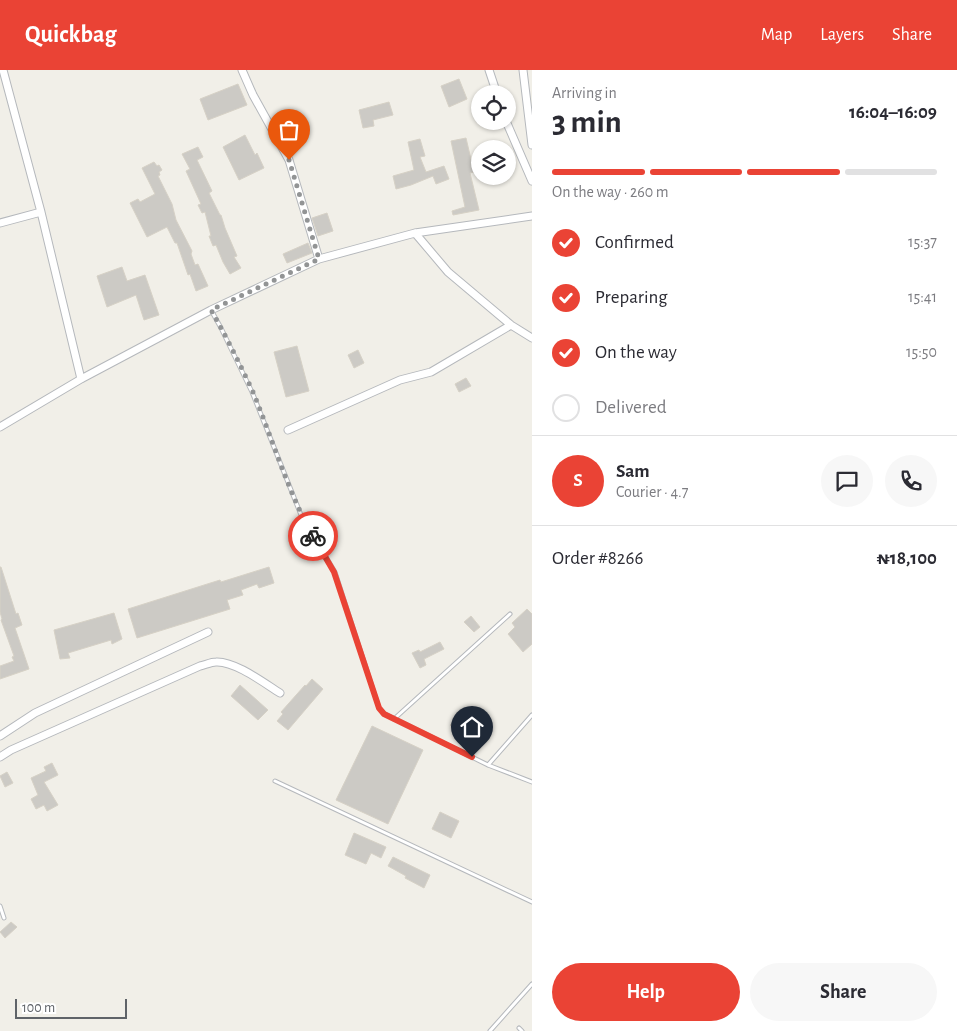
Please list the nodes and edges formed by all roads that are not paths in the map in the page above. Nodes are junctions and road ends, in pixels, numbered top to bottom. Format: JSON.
{"nodes":[{"id":1,"x":3,"y":70,"type":"edge"},
{"id":2,"x":242,"y":70,"type":"edge"},
{"id":3,"x":489,"y":70,"type":"edge"},
{"id":4,"x":523,"y":70,"type":"edge"},
{"id":5,"x":494,"y":85,"type":"edge"},
{"id":6,"x":510,"y":130,"type":"edge"},
{"id":7,"x":532,"y":145,"type":"edge"},
{"id":8,"x":532,"y":181,"type":"edge"},
{"id":9,"x":41,"y":212,"type":"junction"},
{"id":10,"x":532,"y":216,"type":"edge"},
{"id":11,"x":0,"y":223,"type":"edge"},
{"id":12,"x":415,"y":233,"type":"junction"},
{"id":13,"x":319,"y":259,"type":"junction"},
{"id":14,"x":211,"y":310,"type":"junction"},
{"id":15,"x":511,"y":325,"type":"junction"},
{"id":16,"x":532,"y":338,"type":"edge"},
{"id":17,"x":81,"y":379,"type":"junction"},
{"id":18,"x":0,"y":428,"type":"edge"},
{"id":19,"x":288,"y":430,"type":"dead end"},
{"id":20,"x":510,"y":614,"type":"dead end"},
{"id":21,"x":208,"y":632,"type":"dead end"},
{"id":22,"x":280,"y":693,"type":"dead end"},
{"id":23,"x":532,"y":715,"type":"edge"},
{"id":24,"x":394,"y":719,"type":"junction"},
{"id":25,"x":0,"y":736,"type":"edge"},
{"id":26,"x":0,"y":757,"type":"edge"},
{"id":27,"x":488,"y":765,"type":"junction"},
{"id":28,"x":275,"y":781,"type":"dead end"},
{"id":29,"x":532,"y":782,"type":"edge"},
{"id":30,"x":532,"y":902,"type":"edge"},
{"id":31,"x":0,"y":906,"type":"edge"},
{"id":32,"x":4,"y":918,"type":"dead end"},
{"id":33,"x":532,"y":984,"type":"edge"},
{"id":34,"x":490,"y":1031,"type":"edge"}],
"edges":[{"from":1,"to":9,"type":"street"},
{"from":2,"to":13,"type":"street"},
{"from":3,"to":5,"type":"street"},
{"from":4,"to":7,"type":"street"},
{"from":6,"to":8,"type":"street"},
{"from":9,"to":11,"type":"street"},
{"from":9,"to":17,"type":"street"},
{"from":10,"to":12,"type":"street"},
{"from":12,"to":13,"type":"street"},
{"from":12,"to":15,"type":"street"},
{"from":13,"to":14,"type":"street"},
{"from":14,"to":17,"type":"street"},
{"from":14,"to":24,"type":"lane"},
{"from":15,"to":16,"type":"street"},
{"from":15,"to":19,"type":"street"},
{"from":17,"to":18,"type":"street"},
{"from":20,"to":24,"type":"lane"},
{"from":21,"to":25,"type":"street"},
{"from":22,"to":26,"type":"street"},
{"from":23,"to":27,"type":"lane"},
{"from":24,"to":27,"type":"lane"},
{"from":27,"to":29,"type":"lane"},
{"from":28,"to":30,"type":"lane"},
{"from":31,"to":32,"type":"lane"},
{"from":33,"to":34,"type":"lane"}]}
